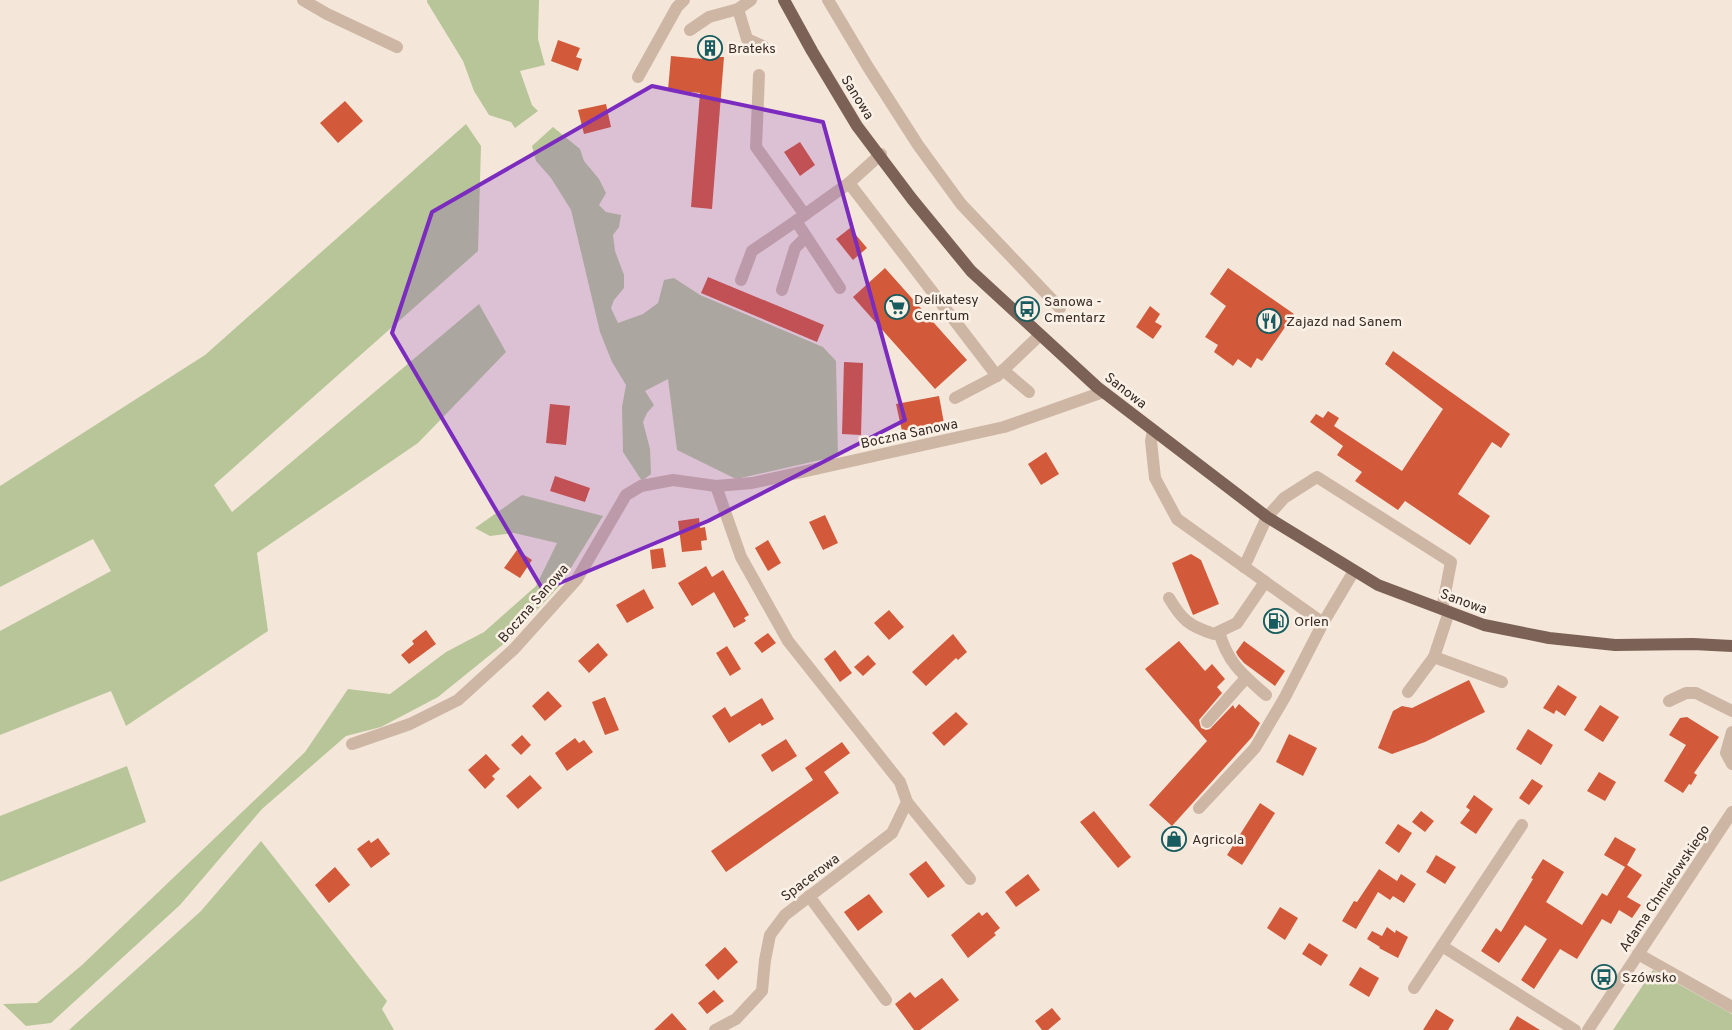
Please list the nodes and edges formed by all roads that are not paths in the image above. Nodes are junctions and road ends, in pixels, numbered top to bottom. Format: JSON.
{"nodes":[{"id":1,"x":303,"y":0,"type":"edge"},
{"id":2,"x":684,"y":0,"type":"edge"},
{"id":3,"x":750,"y":0,"type":"edge"},
{"id":4,"x":784,"y":0,"type":"edge"},
{"id":5,"x":828,"y":0,"type":"edge"},
{"id":6,"x":738,"y":9,"type":"junction"},
{"id":7,"x":690,"y":30,"type":"dead end"},
{"id":8,"x":763,"y":46,"type":"dead end"},
{"id":9,"x":397,"y":47,"type":"dead end"},
{"id":10,"x":759,"y":75,"type":"dead end"},
{"id":11,"x":638,"y":77,"type":"dead end"},
{"id":12,"x":880,"y":155,"type":"junction"},
{"id":13,"x":849,"y":184,"type":"junction"},
{"id":14,"x":800,"y":218,"type":"junction"},
{"id":15,"x":806,"y":237,"type":"junction"},
{"id":16,"x":741,"y":280,"type":"dead end"},
{"id":17,"x":840,"y":288,"type":"dead end"},
{"id":18,"x":782,"y":290,"type":"dead end"},
{"id":19,"x":1060,"y":308,"type":"dead end"},
{"id":20,"x":1040,"y":334,"type":"junction"},
{"id":21,"x":1000,"y":373,"type":"junction"},
{"id":22,"x":1029,"y":392,"type":"dead end"},
{"id":23,"x":1103,"y":392,"type":"junction"},
{"id":24,"x":955,"y":398,"type":"dead end"},
{"id":25,"x":1153,"y":430,"type":"junction"},
{"id":26,"x":716,"y":486,"type":"junction"},
{"id":27,"x":1267,"y":517,"type":"junction"},
{"id":28,"x":1244,"y":567,"type":"junction"},
{"id":29,"x":1354,"y":571,"type":"junction"},
{"id":30,"x":1265,"y":582,"type":"junction"},
{"id":31,"x":1169,"y":598,"type":"dead end"},
{"id":32,"x":1446,"y":610,"type":"junction"},
{"id":33,"x":1323,"y":623,"type":"junction"},
{"id":34,"x":1219,"y":632,"type":"junction"},
{"id":35,"x":1732,"y":637,"type":"edge"},
{"id":36,"x":1693,"y":644,"type":"junction"},
{"id":37,"x":1732,"y":646,"type":"edge"},
{"id":38,"x":1434,"y":657,"type":"junction"},
{"id":39,"x":1246,"y":678,"type":"junction"},
{"id":40,"x":1502,"y":682,"type":"dead end"},
{"id":41,"x":1408,"y":692,"type":"dead end"},
{"id":42,"x":1266,"y":695,"type":"dead end"},
{"id":43,"x":1669,"y":701,"type":"dead end"},
{"id":44,"x":1732,"y":711,"type":"edge"},
{"id":45,"x":1207,"y":722,"type":"dead end"},
{"id":46,"x":1732,"y":732,"type":"edge"},
{"id":47,"x":352,"y":744,"type":"dead end"},
{"id":48,"x":1732,"y":764,"type":"edge"},
{"id":49,"x":908,"y":802,"type":"junction"},
{"id":50,"x":1199,"y":808,"type":"dead end"},
{"id":51,"x":1732,"y":812,"type":"edge"},
{"id":52,"x":1522,"y":825,"type":"dead end"},
{"id":53,"x":970,"y":879,"type":"dead end"},
{"id":54,"x":809,"y":896,"type":"junction"},
{"id":55,"x":1442,"y":946,"type":"junction"},
{"id":56,"x":1638,"y":954,"type":"junction"},
{"id":57,"x":1414,"y":988,"type":"dead end"},
{"id":58,"x":886,"y":1000,"type":"dead end"},
{"id":59,"x":1732,"y":1007,"type":"edge"},
{"id":60,"x":715,"y":1030,"type":"edge"},
{"id":61,"x":1575,"y":1030,"type":"edge"},
{"id":62,"x":1588,"y":1030,"type":"edge"}],
"edges":[{"from":1,"to":9,"type":"street"},
{"from":2,"to":11,"type":"street"},
{"from":3,"to":6,"type":"street"},
{"from":4,"to":12,"type":"main road","name":"Sanowa"},
{"from":5,"to":19,"type":"street"},
{"from":6,"to":7,"type":"street"},
{"from":6,"to":8,"type":"street"},
{"from":10,"to":14,"type":"street"},
{"from":12,"to":13,"type":"street"},
{"from":12,"to":20,"type":"main road","name":"Sanowa"},
{"from":13,"to":14,"type":"street"},
{"from":13,"to":21,"type":"street"},
{"from":14,"to":15,"type":"street"},
{"from":14,"to":16,"type":"street"},
{"from":15,"to":17,"type":"street"},
{"from":15,"to":18,"type":"street"},
{"from":20,"to":21,"type":"street"},
{"from":20,"to":23,"type":"main road","name":"Sanowa"},
{"from":21,"to":22,"type":"street"},
{"from":21,"to":24,"type":"street"},
{"from":23,"to":25,"type":"main road","name":"Sanowa"},
{"from":23,"to":26,"type":"street","name":"Boczna Sanowa"},
{"from":25,"to":27,"type":"main road","name":"Sanowa"},
{"from":25,"to":28,"type":"street"},
{"from":26,"to":47,"type":"street","name":"Boczna Sanowa"},
{"from":26,"to":49,"type":"street"},
{"from":27,"to":28,"type":"street"},
{"from":27,"to":29,"type":"main road","name":"Sanowa"},
{"from":27,"to":32,"type":"street"},
{"from":28,"to":30,"type":"street"},
{"from":29,"to":32,"type":"main road","name":"Sanowa"},
{"from":29,"to":33,"type":"street"},
{"from":30,"to":33,"type":"street"},
{"from":30,"to":34,"type":"street"},
{"from":31,"to":34,"type":"street"},
{"from":32,"to":36,"type":"main road","name":"Sanowa"},
{"from":32,"to":38,"type":"street"},
{"from":33,"to":50,"type":"street"},
{"from":34,"to":39,"type":"street"},
{"from":35,"to":36,"type":"main road"},
{"from":36,"to":37,"type":"main road"},
{"from":38,"to":40,"type":"street"},
{"from":38,"to":41,"type":"street"},
{"from":39,"to":42,"type":"street"},
{"from":39,"to":45,"type":"street"},
{"from":43,"to":44,"type":"street"},
{"from":46,"to":48,"type":"street"},
{"from":49,"to":53,"type":"street"},
{"from":49,"to":54,"type":"street","name":"Spacerowa"},
{"from":51,"to":56,"type":"street","name":"Adama Chmielowskiego"},
{"from":52,"to":55,"type":"street"},
{"from":54,"to":58,"type":"street"},
{"from":54,"to":60,"type":"street","name":"Spacerowa"},
{"from":55,"to":57,"type":"street"},
{"from":55,"to":61,"type":"street"},
{"from":56,"to":59,"type":"street"},
{"from":56,"to":62,"type":"street","name":"Adama Chmielowskiego"}]}
